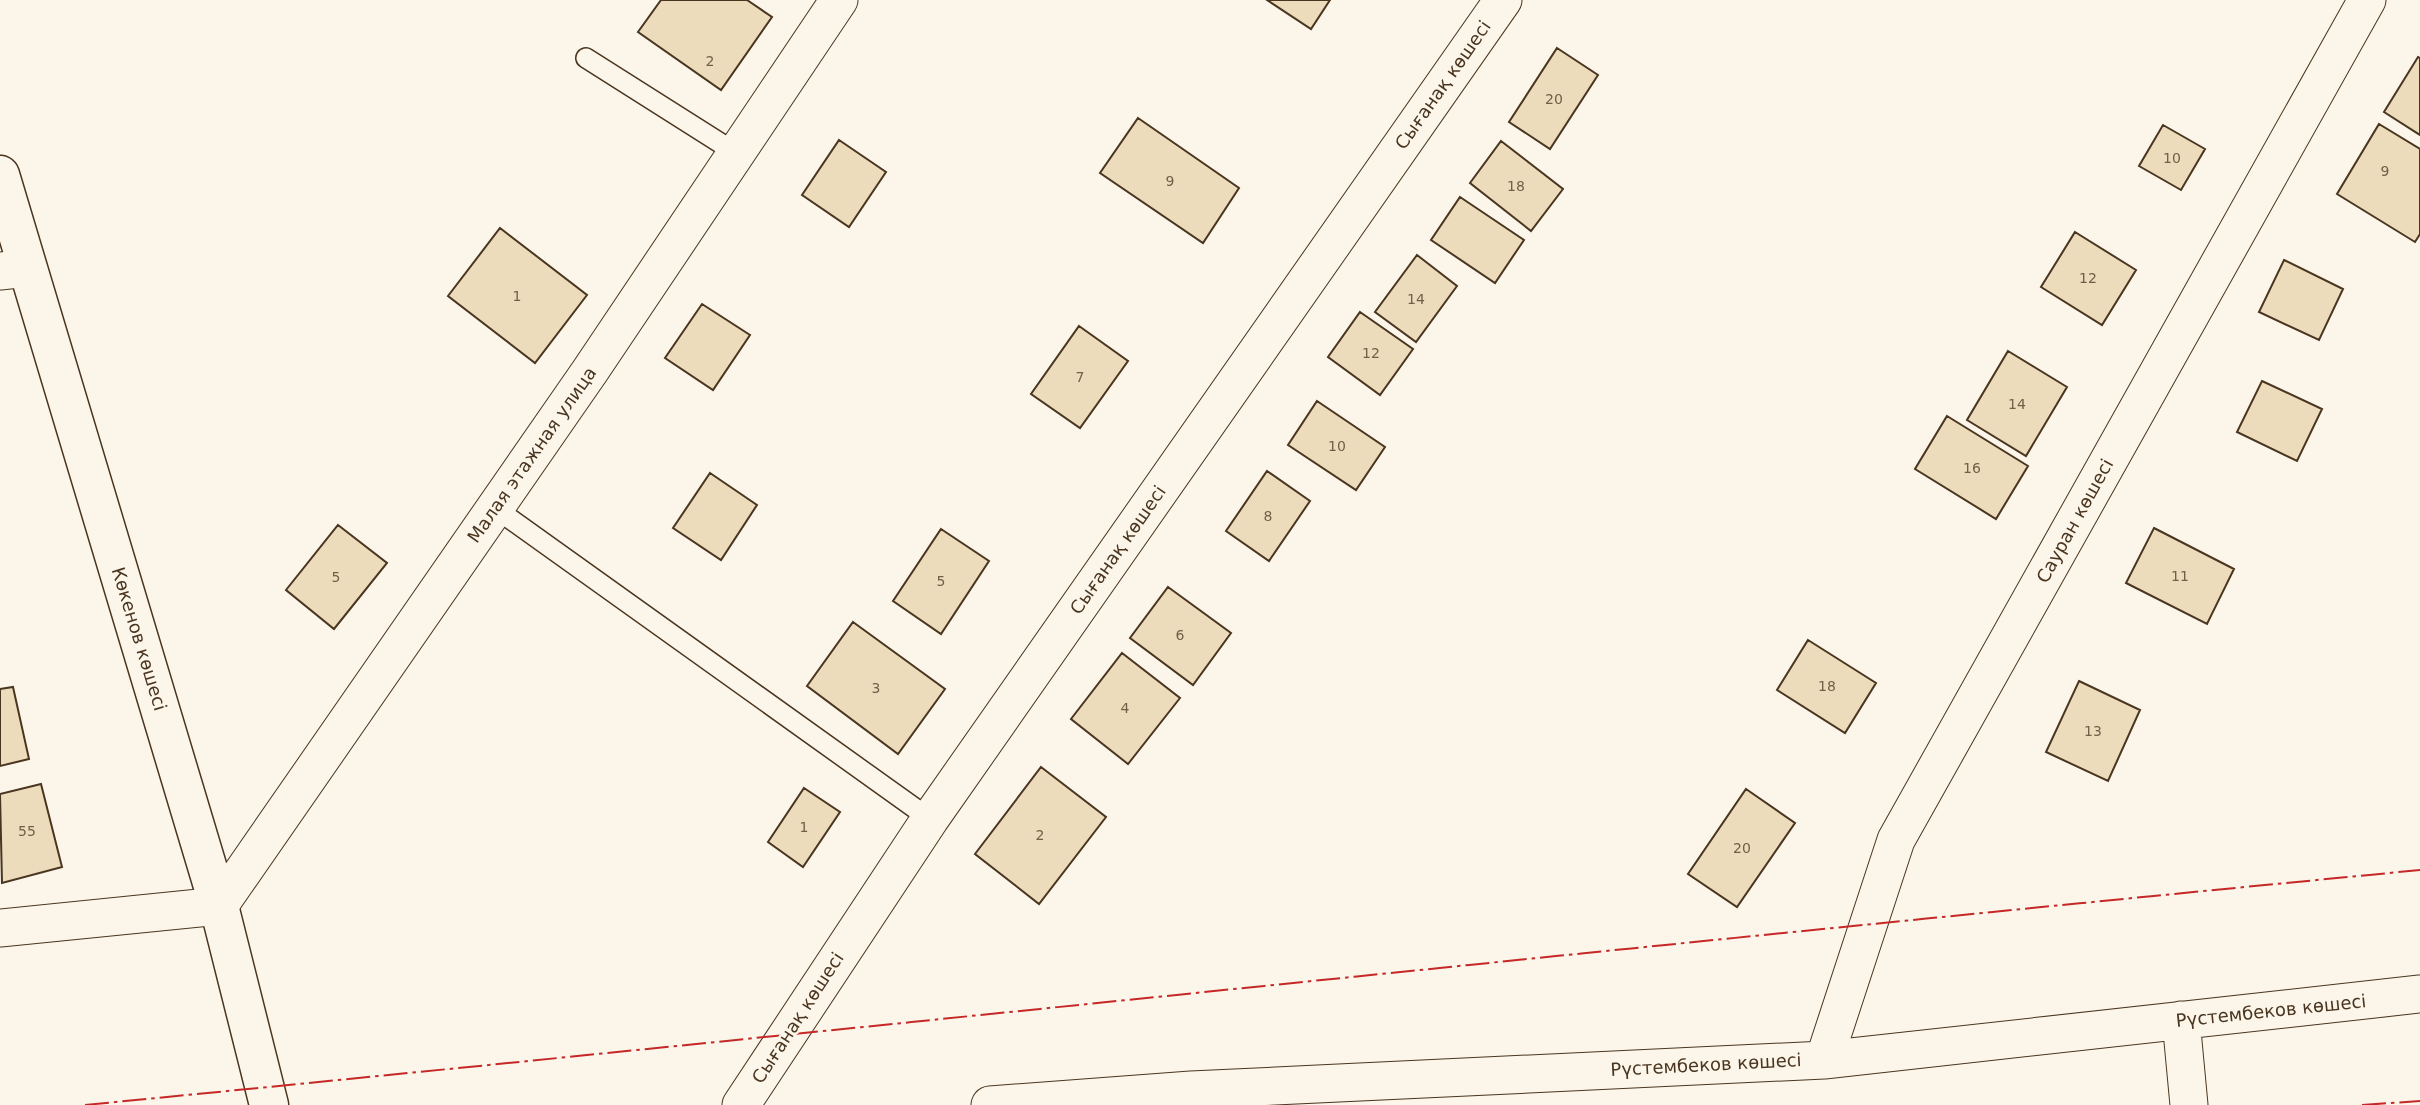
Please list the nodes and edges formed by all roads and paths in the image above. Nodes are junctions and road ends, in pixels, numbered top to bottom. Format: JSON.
{"nodes":[{"id":1,"x":839,"y":0,"type":"edge"},
{"id":2,"x":1503,"y":0,"type":"edge"},
{"id":3,"x":2367,"y":0,"type":"edge"},
{"id":4,"x":586,"y":58,"type":"dead end"},
{"id":5,"x":736,"y":153,"type":"junction"},
{"id":6,"x":0,"y":175,"type":"edge"},
{"id":7,"x":14,"y":270,"type":"edge"},
{"id":8,"x":495,"y":508,"type":"junction"},
{"id":9,"x":930,"y":819,"type":"junction"},
{"id":10,"x":219,"y":906,"type":"junction"},
{"id":11,"x":0,"y":928,"type":"edge"},
{"id":12,"x":2420,"y":994,"type":"edge"},
{"id":13,"x":2181,"y":1020,"type":"junction"},
{"id":14,"x":1824,"y":1060,"type":"junction"},
{"id":15,"x":1191,"y":1098,"type":"edge"},
{"id":16,"x":269,"y":1105,"type":"edge"},
{"id":17,"x":741,"y":1105,"type":"edge"},
{"id":18,"x":990,"y":1105,"type":"edge"},
{"id":19,"x":2189,"y":1105,"type":"edge"}],
"edges":[{"from":1,"to":5,"type":"street","name":"Малая этажная улица"},
{"from":2,"to":9,"type":"street","name":"Сығанақ көшесі"},
{"from":3,"to":14,"type":"street","name":"Сауран көшесі"},
{"from":4,"to":5,"type":"lane"},
{"from":5,"to":8,"type":"street","name":"Малая этажная улица"},
{"from":6,"to":7,"type":"street","name":"Көкенов көшесі"},
{"from":7,"to":10,"type":"street","name":"Көкенов көшесі"},
{"from":8,"to":9,"type":"lane"},
{"from":8,"to":10,"type":"street","name":"Малая этажная улица"},
{"from":9,"to":17,"type":"street","name":"Сығанақ көшесі"},
{"from":10,"to":11,"type":"street"},
{"from":10,"to":16,"type":"street","name":"Көкенов көшесі"},
{"from":12,"to":13,"type":"street","name":"Рүстембеков көшесі"},
{"from":13,"to":14,"type":"street","name":"Рүстембеков көшесі"},
{"from":13,"to":19,"type":"street"},
{"from":14,"to":15,"type":"street","name":"Рүстембеков көшесі"},
{"from":15,"to":18,"type":"street","name":"Рүстембеков көшесі"}]}
